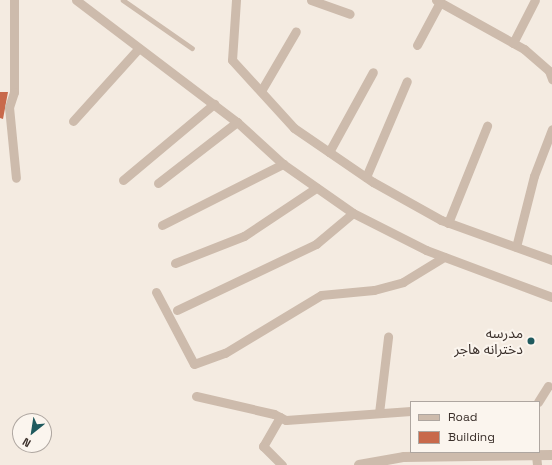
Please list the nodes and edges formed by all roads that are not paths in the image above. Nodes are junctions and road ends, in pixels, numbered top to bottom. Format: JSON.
{"nodes":[{"id":1,"x":14,"y":0,"type":"edge"},
{"id":2,"x":76,"y":0,"type":"edge"},
{"id":3,"x":124,"y":0,"type":"edge"},
{"id":4,"x":236,"y":0,"type":"edge"},
{"id":5,"x":311,"y":0,"type":"edge"},
{"id":6,"x":535,"y":0,"type":"edge"},
{"id":7,"x":438,"y":1,"type":"edge"},
{"id":8,"x":350,"y":14,"type":"dead end"},
{"id":9,"x":296,"y":31,"type":"dead end"},
{"id":10,"x":512,"y":43,"type":"junction"},
{"id":11,"x":417,"y":45,"type":"dead end"},
{"id":12,"x":139,"y":48,"type":"junction"},
{"id":13,"x":192,"y":48,"type":"dead end"},
{"id":14,"x":373,"y":72,"type":"dead end"},
{"id":15,"x":552,"y":79,"type":"edge"},
{"id":16,"x":407,"y":81,"type":"dead end"},
{"id":17,"x":260,"y":92,"type":"junction"},
{"id":18,"x":214,"y":104,"type":"junction"},
{"id":19,"x":73,"y":121,"type":"dead end"},
{"id":20,"x":237,"y":122,"type":"junction"},
{"id":21,"x":487,"y":126,"type":"dead end"},
{"id":22,"x":552,"y":129,"type":"edge"},
{"id":23,"x":549,"y":144,"type":"edge"},
{"id":24,"x":329,"y":152,"type":"junction"},
{"id":25,"x":283,"y":164,"type":"junction"},
{"id":26,"x":366,"y":177,"type":"junction"},
{"id":27,"x":16,"y":178,"type":"dead end"},
{"id":28,"x":124,"y":180,"type":"dead end"},
{"id":29,"x":158,"y":183,"type":"dead end"},
{"id":30,"x":316,"y":188,"type":"junction"},
{"id":31,"x":353,"y":213,"type":"junction"},
{"id":32,"x":448,"y":223,"type":"junction"},
{"id":33,"x":162,"y":225,"type":"dead end"},
{"id":34,"x":516,"y":247,"type":"junction"},
{"id":35,"x":444,"y":257,"type":"junction"},
{"id":36,"x":552,"y":260,"type":"edge"},
{"id":37,"x":175,"y":263,"type":"dead end"},
{"id":38,"x":156,"y":292,"type":"dead end"},
{"id":39,"x":552,"y":297,"type":"edge"},
{"id":40,"x":177,"y":310,"type":"dead end"},
{"id":41,"x":388,"y":337,"type":"dead end"},
{"id":42,"x":548,"y":386,"type":"dead end"},
{"id":43,"x":196,"y":396,"type":"dead end"},
{"id":44,"x":539,"y":401,"type":"edge"},
{"id":45,"x":410,"y":411,"type":"edge"},
{"id":46,"x":379,"y":413,"type":"junction"},
{"id":47,"x":280,"y":418,"type":"junction"},
{"id":48,"x":507,"y":453,"type":"edge"},
{"id":49,"x":552,"y":455,"type":"edge"},
{"id":50,"x":537,"y":460,"type":"edge"},
{"id":51,"x":400,"y":461,"type":"edge"},
{"id":52,"x":470,"y":461,"type":"edge"},
{"id":53,"x":282,"y":465,"type":"edge"},
{"id":54,"x":359,"y":465,"type":"edge"}],
"edges":[{"from":1,"to":27,"type":"street"},
{"from":2,"to":12,"type":"street"},
{"from":3,"to":13,"type":"lane"},
{"from":4,"to":17,"type":"street"},
{"from":5,"to":8,"type":"street"},
{"from":6,"to":10,"type":"street"},
{"from":7,"to":10,"type":"street"},
{"from":7,"to":11,"type":"street"},
{"from":9,"to":17,"type":"street"},
{"from":10,"to":15,"type":"street"},
{"from":12,"to":18,"type":"street"},
{"from":12,"to":19,"type":"street"},
{"from":14,"to":24,"type":"street"},
{"from":16,"to":26,"type":"street"},
{"from":17,"to":24,"type":"street"},
{"from":18,"to":20,"type":"street"},
{"from":18,"to":28,"type":"street"},
{"from":20,"to":25,"type":"street"},
{"from":20,"to":29,"type":"street"},
{"from":21,"to":32,"type":"street"},
{"from":22,"to":23,"type":"street"},
{"from":23,"to":34,"type":"street"},
{"from":24,"to":26,"type":"street"},
{"from":25,"to":30,"type":"street"},
{"from":25,"to":33,"type":"street"},
{"from":26,"to":32,"type":"street"},
{"from":30,"to":31,"type":"street"},
{"from":30,"to":37,"type":"street"},
{"from":31,"to":35,"type":"street"},
{"from":31,"to":40,"type":"street"},
{"from":32,"to":34,"type":"street"},
{"from":34,"to":36,"type":"street"},
{"from":35,"to":38,"type":"street"},
{"from":35,"to":39,"type":"street"},
{"from":41,"to":46,"type":"street"},
{"from":42,"to":44,"type":"street"},
{"from":43,"to":47,"type":"street"},
{"from":45,"to":46,"type":"street"},
{"from":46,"to":47,"type":"street"},
{"from":47,"to":53,"type":"street"},
{"from":48,"to":50,"type":"street"},
{"from":48,"to":52,"type":"street"},
{"from":49,"to":50,"type":"street"},
{"from":51,"to":52,"type":"street"},
{"from":51,"to":54,"type":"street"}]}
